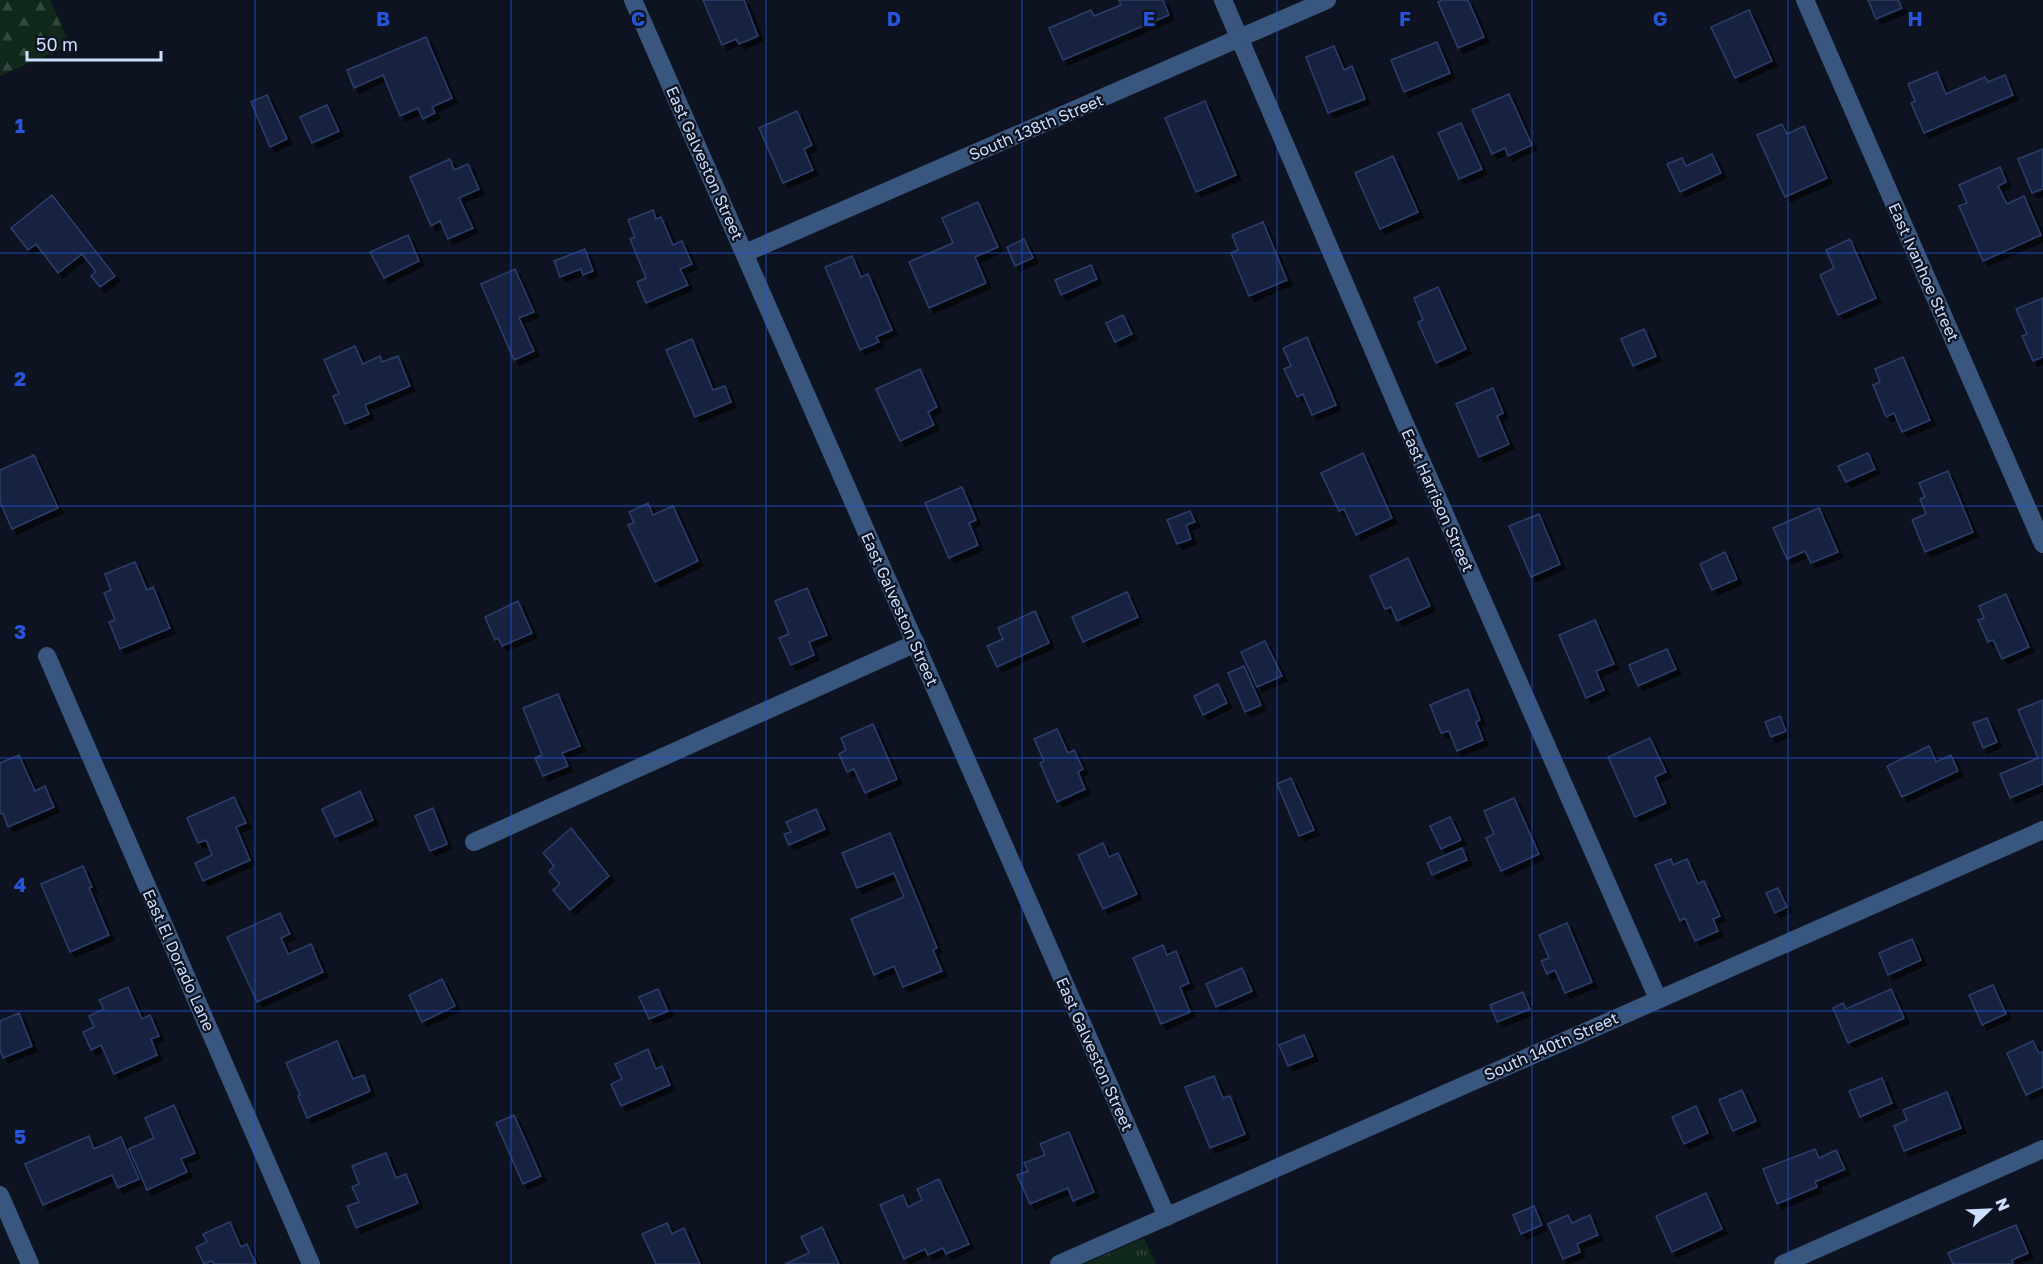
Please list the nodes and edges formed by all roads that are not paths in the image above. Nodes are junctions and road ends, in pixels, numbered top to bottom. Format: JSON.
{"nodes":[{"id":1,"x":633,"y":0,"type":"edge"},
{"id":2,"x":1223,"y":0,"type":"edge"},
{"id":3,"x":1327,"y":0,"type":"edge"},
{"id":4,"x":1805,"y":0,"type":"edge"},
{"id":5,"x":1240,"y":39,"type":"junction"},
{"id":6,"x":745,"y":253,"type":"junction"},
{"id":7,"x":2043,"y":544,"type":"edge"},
{"id":8,"x":916,"y":644,"type":"junction"},
{"id":9,"x":47,"y":656,"type":"dead end"},
{"id":10,"x":2043,"y":830,"type":"edge"},
{"id":11,"x":474,"y":842,"type":"dead end"},
{"id":12,"x":1658,"y":999,"type":"junction"},
{"id":13,"x":2043,"y":1149,"type":"edge"},
{"id":14,"x":0,"y":1195,"type":"edge"},
{"id":15,"x":1167,"y":1217,"type":"junction"},
{"id":16,"x":30,"y":1264,"type":"edge"},
{"id":17,"x":311,"y":1264,"type":"edge"},
{"id":18,"x":1059,"y":1264,"type":"edge"},
{"id":19,"x":1782,"y":1264,"type":"edge"}],
"edges":[{"from":1,"to":6,"type":"street","name":"East Galveston Street"},
{"from":2,"to":5,"type":"street","name":"East Harrison Street"},
{"from":3,"to":5,"type":"street","name":"South 138th Street"},
{"from":4,"to":7,"type":"street","name":"East Ivanhoe Street"},
{"from":5,"to":6,"type":"street","name":"South 138th Street"},
{"from":5,"to":12,"type":"street","name":"East Harrison Street"},
{"from":6,"to":8,"type":"street","name":"East Galveston Street"},
{"from":8,"to":11,"type":"street"},
{"from":8,"to":15,"type":"street","name":"East Galveston Street"},
{"from":9,"to":17,"type":"street","name":"East El Dorado Lane"},
{"from":10,"to":12,"type":"street","name":"South 140th Street"},
{"from":12,"to":15,"type":"street","name":"South 140th Street"},
{"from":13,"to":19,"type":"street"},
{"from":14,"to":16,"type":"street"},
{"from":15,"to":18,"type":"street","name":"South 140th Street"}]}
